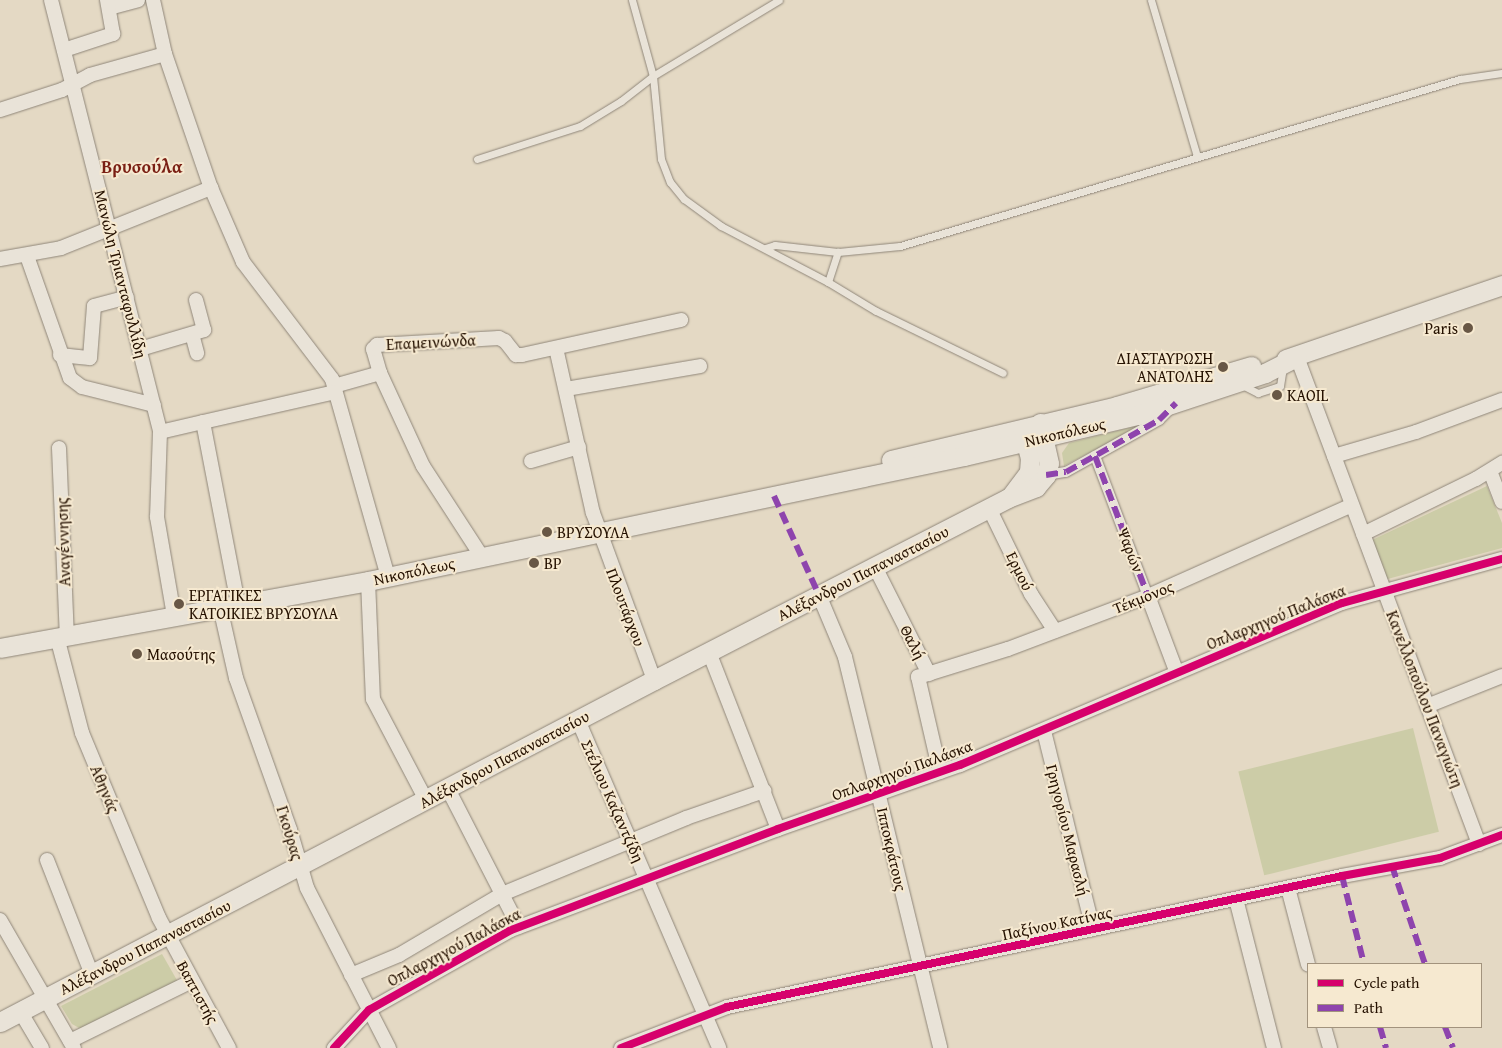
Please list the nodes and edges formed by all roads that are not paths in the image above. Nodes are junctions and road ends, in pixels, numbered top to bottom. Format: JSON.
{"nodes":[{"id":1,"x":51,"y":0,"type":"edge"},
{"id":2,"x":138,"y":0,"type":"edge"},
{"id":3,"x":153,"y":0,"type":"edge"},
{"id":4,"x":632,"y":0,"type":"edge"},
{"id":5,"x":779,"y":0,"type":"edge"},
{"id":6,"x":1151,"y":0,"type":"edge"},
{"id":7,"x":108,"y":4,"type":"edge"},
{"id":8,"x":64,"y":50,"type":"junction"},
{"id":9,"x":165,"y":54,"type":"junction"},
{"id":10,"x":1502,"y":73,"type":"edge"},
{"id":11,"x":653,"y":76,"type":"junction"},
{"id":12,"x":72,"y":84,"type":"junction"},
{"id":13,"x":0,"y":110,"type":"edge"},
{"id":14,"x":1197,"y":156,"type":"junction"},
{"id":15,"x":477,"y":159,"type":"dead end"},
{"id":16,"x":211,"y":188,"type":"junction"},
{"id":17,"x":110,"y":229,"type":"junction"},
{"id":18,"x":766,"y":248,"type":"junction"},
{"id":19,"x":838,"y":252,"type":"junction"},
{"id":20,"x":27,"y":256,"type":"junction"},
{"id":21,"x":0,"y":259,"type":"edge"},
{"id":22,"x":828,"y":282,"type":"junction"},
{"id":23,"x":1502,"y":285,"type":"edge"},
{"id":24,"x":127,"y":297,"type":"junction"},
{"id":25,"x":196,"y":300,"type":"dead end"},
{"id":26,"x":681,"y":320,"type":"dead end"},
{"id":27,"x":192,"y":334,"type":"junction"},
{"id":28,"x":556,"y":348,"type":"junction"},
{"id":29,"x":140,"y":349,"type":"junction"},
{"id":30,"x":197,"y":353,"type":"dead end"},
{"id":31,"x":60,"y":355,"type":"junction"},
{"id":32,"x":1290,"y":361,"type":"junction"},
{"id":33,"x":700,"y":366,"type":"dead end"},
{"id":34,"x":1002,"y":373,"type":"dead end"},
{"id":35,"x":380,"y":374,"type":"junction"},
{"id":36,"x":335,"y":389,"type":"junction"},
{"id":37,"x":566,"y":389,"type":"junction"},
{"id":38,"x":1502,"y":400,"type":"edge"},
{"id":39,"x":1176,"y":403,"type":"junction"},
{"id":40,"x":154,"y":405,"type":"junction"},
{"id":41,"x":203,"y":422,"type":"junction"},
{"id":42,"x":1042,"y":430,"type":"junction"},
{"id":43,"x":160,"y":432,"type":"junction"},
{"id":44,"x":1024,"y":434,"type":"junction"},
{"id":45,"x":579,"y":447,"type":"junction"},
{"id":46,"x":1003,"y":447,"type":"junction"},
{"id":47,"x":59,"y":448,"type":"dead end"},
{"id":48,"x":1095,"y":456,"type":"junction"},
{"id":49,"x":1334,"y":456,"type":"junction"},
{"id":50,"x":531,"y":461,"type":"dead end"},
{"id":51,"x":1502,"y":463,"type":"edge"},
{"id":52,"x":1490,"y":471,"type":"junction"},
{"id":53,"x":1046,"y":475,"type":"junction"},
{"id":54,"x":826,"y":483,"type":"junction"},
{"id":55,"x":1012,"y":494,"type":"junction"},
{"id":56,"x":1502,"y":502,"type":"edge"},
{"id":57,"x":1352,"y":505,"type":"junction"},
{"id":58,"x":989,"y":508,"type":"junction"},
{"id":59,"x":599,"y":534,"type":"junction"},
{"id":60,"x":1363,"y":534,"type":"junction"},
{"id":61,"x":482,"y":557,"type":"junction"},
{"id":62,"x":1502,"y":559,"type":"edge"},
{"id":63,"x":875,"y":567,"type":"junction"},
{"id":64,"x":388,"y":577,"type":"junction"},
{"id":65,"x":368,"y":581,"type":"junction"},
{"id":66,"x":1384,"y":590,"type":"junction"},
{"id":67,"x":819,"y":596,"type":"junction"},
{"id":68,"x":1148,"y":596,"type":"junction"},
{"id":69,"x":229,"y":606,"type":"junction"},
{"id":70,"x":174,"y":615,"type":"junction"},
{"id":71,"x":1056,"y":631,"type":"junction"},
{"id":72,"x":62,"y":636,"type":"junction"},
{"id":73,"x":0,"y":648,"type":"edge"},
{"id":74,"x":709,"y":652,"type":"junction"},
{"id":75,"x":1177,"y":673,"type":"junction"},
{"id":76,"x":929,"y":674,"type":"junction"},
{"id":77,"x":1502,"y":676,"type":"edge"},
{"id":78,"x":654,"y":680,"type":"junction"},
{"id":79,"x":1427,"y":706,"type":"junction"},
{"id":80,"x":578,"y":720,"type":"junction"},
{"id":81,"x":1044,"y":731,"type":"junction"},
{"id":82,"x":940,"y":772,"type":"junction"},
{"id":83,"x":448,"y":789,"type":"junction"},
{"id":84,"x":764,"y":791,"type":"junction"},
{"id":85,"x":879,"y":794,"type":"junction"},
{"id":86,"x":426,"y":800,"type":"junction"},
{"id":87,"x":778,"y":829,"type":"junction"},
{"id":88,"x":1502,"y":835,"type":"edge"},
{"id":89,"x":630,"y":841,"type":"junction"},
{"id":90,"x":1479,"y":844,"type":"junction"},
{"id":91,"x":47,"y":860,"type":"dead end"},
{"id":92,"x":300,"y":866,"type":"junction"},
{"id":93,"x":647,"y":877,"type":"junction"},
{"id":94,"x":1288,"y":888,"type":"junction"},
{"id":95,"x":502,"y":894,"type":"junction"},
{"id":96,"x":1236,"y":899,"type":"junction"},
{"id":97,"x":0,"y":920,"type":"edge"},
{"id":98,"x":519,"y":927,"type":"junction"},
{"id":99,"x":1093,"y":929,"type":"junction"},
{"id":100,"x":168,"y":936,"type":"junction"},
{"id":101,"x":1308,"y":963,"type":"edge"},
{"id":102,"x":920,"y":967,"type":"junction"},
{"id":103,"x":92,"y":975,"type":"junction"},
{"id":104,"x":351,"y":975,"type":"junction"},
{"id":105,"x":192,"y":981,"type":"junction"},
{"id":106,"x":45,"y":999,"type":"junction"},
{"id":107,"x":369,"y":1010,"type":"junction"},
{"id":108,"x":20,"y":1012,"type":"junction"},
{"id":109,"x":705,"y":1014,"type":"junction"},
{"id":110,"x":0,"y":1022,"type":"edge"},
{"id":111,"x":1324,"y":1028,"type":"edge"},
{"id":112,"x":72,"y":1044,"type":"edge"},
{"id":113,"x":42,"y":1048,"type":"edge"},
{"id":114,"x":229,"y":1048,"type":"edge"},
{"id":115,"x":334,"y":1048,"type":"edge"},
{"id":116,"x":389,"y":1048,"type":"edge"},
{"id":117,"x":621,"y":1048,"type":"edge"},
{"id":118,"x":719,"y":1048,"type":"edge"},
{"id":119,"x":940,"y":1048,"type":"edge"},
{"id":120,"x":1274,"y":1048,"type":"edge"},
{"id":121,"x":1330,"y":1048,"type":"edge"}],
"edges":[{"from":1,"to":8,"type":"street","name":"Μανώλη Τριανταφυλλίδη"},
{"from":2,"to":7,"type":"street"},
{"from":3,"to":9,"type":"street"},
{"from":4,"to":11,"type":"lane"},
{"from":5,"to":11,"type":"lane"},
{"from":6,"to":14,"type":"lane"},
{"from":7,"to":8,"type":"street"},
{"from":8,"to":12,"type":"street","name":"Μανώλη Τριανταφυλλίδη"},
{"from":9,"to":12,"type":"street"},
{"from":9,"to":16,"type":"street"},
{"from":10,"to":14,"type":"lane"},
{"from":11,"to":15,"type":"lane"},
{"from":11,"to":18,"type":"lane"},
{"from":12,"to":13,"type":"street"},
{"from":12,"to":17,"type":"street","name":"Μανώλη Τριανταφυλλίδη"},
{"from":14,"to":19,"type":"lane"},
{"from":16,"to":17,"type":"street"},
{"from":16,"to":36,"type":"street"},
{"from":17,"to":20,"type":"street"},
{"from":17,"to":24,"type":"street","name":"Μανώλη Τριανταφυλλίδη"},
{"from":18,"to":19,"type":"lane"},
{"from":18,"to":22,"type":"lane"},
{"from":19,"to":22,"type":"lane"},
{"from":20,"to":21,"type":"street"},
{"from":20,"to":31,"type":"street"},
{"from":22,"to":34,"type":"lane"},
{"from":23,"to":32,"type":"main road","name":"Νικοπόλεως"},
{"from":24,"to":29,"type":"street","name":"Μανώλη Τριανταφυλλίδη"},
{"from":24,"to":31,"type":"street"},
{"from":25,"to":27,"type":"street"},
{"from":26,"to":28,"type":"street"},
{"from":27,"to":29,"type":"street"},
{"from":27,"to":30,"type":"street"},
{"from":28,"to":35,"type":"street","name":"Επαμεινώνδα"},
{"from":28,"to":37,"type":"street","name":"Πλουτάρχου"},
{"from":29,"to":40,"type":"street","name":"Μανώλη Τριανταφυλλίδη"},
{"from":31,"to":40,"type":"street"},
{"from":32,"to":39,"type":"main road","name":"Νικοπόλεως"},
{"from":32,"to":42,"type":"main road","name":"Νικοπόλεως"},
{"from":32,"to":49,"type":"street","name":"Κανελλοπούλου Παναγιώτη"},
{"from":33,"to":37,"type":"street"},
{"from":35,"to":36,"type":"street","name":"Επαμεινώνδα"},
{"from":35,"to":61,"type":"street"},
{"from":36,"to":41,"type":"street","name":"Επαμεινώνδα"},
{"from":36,"to":64,"type":"street"},
{"from":37,"to":45,"type":"street","name":"Πλουτάρχου"},
{"from":38,"to":49,"type":"street"},
{"from":39,"to":42,"type":"main road","name":"Νικοπόλεως"},
{"from":39,"to":48,"type":"street"},
{"from":40,"to":43,"type":"street","name":"Μανώλη Τριανταφυλλίδη"},
{"from":41,"to":43,"type":"street"},
{"from":41,"to":69,"type":"street"},
{"from":42,"to":44,"type":"main road","name":"Νικοπόλεως"},
{"from":42,"to":53,"type":"main road"},
{"from":43,"to":70,"type":"street","name":"Μανώλη Τριανταφυλλίδη"},
{"from":44,"to":46,"type":"main road","name":"Νικοπόλεως"},
{"from":44,"to":54,"type":"main road","name":"Νικοπόλεως"},
{"from":44,"to":55,"type":"main road"},
{"from":45,"to":50,"type":"street"},
{"from":45,"to":59,"type":"street","name":"Πλουτάρχου"},
{"from":46,"to":54,"type":"main road","name":"Νικοπόλεως"},
{"from":46,"to":55,"type":"main road"},
{"from":47,"to":72,"type":"street","name":"Αναγέννησης"},
{"from":48,"to":53,"type":"street"},
{"from":48,"to":68,"type":"street","name":"Ψαρών"},
{"from":49,"to":57,"type":"street","name":"Κανελλοπούλου Παναγιώτη"},
{"from":51,"to":52,"type":"street"},
{"from":52,"to":56,"type":"street"},
{"from":52,"to":60,"type":"street"},
{"from":53,"to":55,"type":"main road","name":"Αλέξανδρου Παπαναστασίου"},
{"from":54,"to":59,"type":"main road","name":"Νικοπόλεως"},
{"from":55,"to":58,"type":"main road","name":"Αλέξανδρου Παπαναστασίου"},
{"from":57,"to":60,"type":"street","name":"Κανελλοπούλου Παναγιώτη"},
{"from":57,"to":68,"type":"street","name":"Τέκμονος"},
{"from":58,"to":63,"type":"main road","name":"Αλέξανδρου Παπαναστασίου"},
{"from":58,"to":71,"type":"street","name":"Ερμού"},
{"from":59,"to":61,"type":"main road","name":"Νικοπόλεως"},
{"from":59,"to":78,"type":"street","name":"Πλουτάρχου"},
{"from":60,"to":66,"type":"street","name":"Κανελλοπούλου Παναγιώτη"},
{"from":61,"to":64,"type":"main road","name":"Νικοπόλεως"},
{"from":62,"to":66,"type":"street","name":"Οπλαρχηγού Παλάσκα"},
{"from":63,"to":67,"type":"main road","name":"Αλέξανδρου Παπαναστασίου"},
{"from":63,"to":76,"type":"street","name":"Θαλή"},
{"from":64,"to":65,"type":"main road","name":"Νικοπόλεως"},
{"from":65,"to":69,"type":"main road","name":"Νικοπόλεως"},
{"from":65,"to":86,"type":"street"},
{"from":66,"to":75,"type":"street","name":"Οπλαρχηγού Παλάσκα"},
{"from":66,"to":79,"type":"street","name":"Κανελλοπούλου Παναγιώτη"},
{"from":67,"to":74,"type":"main road","name":"Αλέξανδρου Παπαναστασίου"},
{"from":67,"to":85,"type":"street","name":"Ιπποκράτους"},
{"from":68,"to":71,"type":"street","name":"Τέκμονος"},
{"from":68,"to":75,"type":"street","name":"Ψαρών"},
{"from":69,"to":70,"type":"main road","name":"Νικοπόλεως"},
{"from":69,"to":92,"type":"street","name":"Γκούρας"},
{"from":70,"to":72,"type":"main road","name":"Νικοπόλεως"},
{"from":71,"to":76,"type":"street","name":"Τέκμονος"},
{"from":72,"to":73,"type":"main road","name":"Νικοπόλεως"},
{"from":72,"to":100,"type":"street","name":"Αθηνάς"},
{"from":74,"to":78,"type":"main road","name":"Αλέξανδρου Παπαναστασίου"},
{"from":74,"to":84,"type":"street"},
{"from":75,"to":81,"type":"street","name":"Οπλαρχηγού Παλάσκα"},
{"from":76,"to":82,"type":"street","name":"Θαλή"},
{"from":77,"to":79,"type":"street"},
{"from":78,"to":80,"type":"main road","name":"Αλέξανδρου Παπαναστασίου"},
{"from":79,"to":90,"type":"street","name":"Κανελλοπούλου Παναγιώτη"},
{"from":80,"to":83,"type":"main road","name":"Αλέξανδρου Παπαναστασίου"},
{"from":80,"to":89,"type":"street","name":"Στέλιου Καζαντζίδη"},
{"from":81,"to":82,"type":"street","name":"Οπλαρχηγού Παλάσκα"},
{"from":81,"to":99,"type":"street","name":"Γρηγορίου Μαρασλή"},
{"from":82,"to":85,"type":"street","name":"Οπλαρχηγού Παλάσκα"},
{"from":83,"to":86,"type":"main road","name":"Αλέξανδρου Παπαναστασίου"},
{"from":83,"to":95,"type":"street"},
{"from":84,"to":87,"type":"street"},
{"from":84,"to":89,"type":"street","name":"Οπλαρχηγού Παλάσκα"},
{"from":85,"to":87,"type":"street","name":"Οπλαρχηγού Παλάσκα"},
{"from":85,"to":102,"type":"street","name":"Ιπποκράτους"},
{"from":86,"to":92,"type":"main road","name":"Αλέξανδρου Παπαναστασίου"},
{"from":87,"to":93,"type":"street","name":"Οπλαρχηγού Παλάσκα"},
{"from":88,"to":90,"type":"street","name":"Παξίνου Κατίνας"},
{"from":89,"to":93,"type":"street","name":"Στέλιου Καζαντζίδη"},
{"from":89,"to":95,"type":"street","name":"Οπλαρχηγού Παλάσκα"},
{"from":90,"to":94,"type":"street","name":"Παξίνου Κατίνας"},
{"from":91,"to":103,"type":"street"},
{"from":92,"to":100,"type":"main road","name":"Αλέξανδρου Παπαναστασίου"},
{"from":92,"to":104,"type":"street","name":"Γκούρας"},
{"from":93,"to":98,"type":"street","name":"Οπλαρχηγού Παλάσκα"},
{"from":93,"to":109,"type":"street","name":"Στέλιου Καζαντζίδη"},
{"from":94,"to":96,"type":"street","name":"Παξίνου Κατίνας"},
{"from":94,"to":101,"type":"street"},
{"from":95,"to":98,"type":"street"},
{"from":95,"to":104,"type":"street","name":"Οπλαρχηγού Παλάσκα"},
{"from":96,"to":99,"type":"street","name":"Παξίνου Κατίνας"},
{"from":96,"to":120,"type":"street"},
{"from":97,"to":106,"type":"street"},
{"from":98,"to":107,"type":"street","name":"Οπλαρχηγού Παλάσκα"},
{"from":99,"to":102,"type":"street","name":"Παξίνου Κατίνας"},
{"from":100,"to":103,"type":"main road","name":"Αλέξανδρου Παπαναστασίου"},
{"from":100,"to":105,"type":"street","name":"Βαπτιστής"},
{"from":102,"to":109,"type":"street","name":"Παξίνου Κατίνας"},
{"from":102,"to":119,"type":"street","name":"Ιπποκράτους"},
{"from":103,"to":106,"type":"main road","name":"Αλέξανδρου Παπαναστασίου"},
{"from":104,"to":107,"type":"street","name":"Γκούρας"},
{"from":105,"to":112,"type":"street"},
{"from":105,"to":114,"type":"street","name":"Βαπτιστής"},
{"from":106,"to":108,"type":"main road","name":"Αλέξανδρου Παπαναστασίου"},
{"from":106,"to":112,"type":"street"},
{"from":107,"to":115,"type":"street","name":"Οπλαρχηγού Παλάσκα"},
{"from":107,"to":116,"type":"street","name":"Γκούρας"},
{"from":108,"to":110,"type":"main road","name":"Αλέξανδρου Παπαναστασίου"},
{"from":108,"to":113,"type":"street"},
{"from":109,"to":117,"type":"street","name":"Παξίνου Κατίνας"},
{"from":109,"to":118,"type":"street","name":"Στέλιου Καζαντζίδη"},
{"from":111,"to":121,"type":"street"}]}
